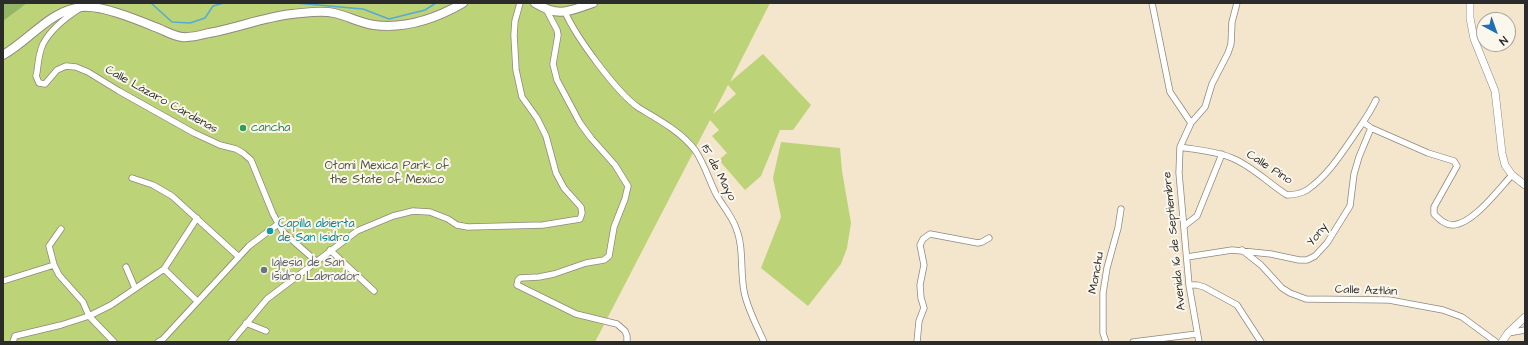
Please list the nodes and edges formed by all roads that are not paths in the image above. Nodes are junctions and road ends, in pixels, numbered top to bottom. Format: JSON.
{"nodes":[{"id":1,"x":463,"y":3,"type":"edge"},
{"id":2,"x":520,"y":3,"type":"edge"},
{"id":3,"x":535,"y":3,"type":"edge"},
{"id":4,"x":593,"y":3,"type":"edge"},
{"id":5,"x":1152,"y":3,"type":"edge"},
{"id":6,"x":1237,"y":3,"type":"edge"},
{"id":7,"x":1470,"y":3,"type":"edge"},
{"id":8,"x":83,"y":6,"type":"junction"},
{"id":9,"x":546,"y":9,"type":"junction"},
{"id":10,"x":565,"y":12,"type":"junction"},
{"id":11,"x":3,"y":55,"type":"edge"},
{"id":12,"x":1376,"y":100,"type":"dead end"},
{"id":13,"x":1363,"y":122,"type":"junction"},
{"id":14,"x":1191,"y":123,"type":"junction"},
{"id":15,"x":1371,"y":128,"type":"junction"},
{"id":16,"x":1180,"y":147,"type":"junction"},
{"id":17,"x":1222,"y":154,"type":"junction"},
{"id":18,"x":1512,"y":175,"type":"junction"},
{"id":19,"x":132,"y":178,"type":"dead end"},
{"id":20,"x":1525,"y":185,"type":"edge"},
{"id":21,"x":1121,"y":209,"type":"dead end"},
{"id":22,"x":197,"y":218,"type":"junction"},
{"id":23,"x":278,"y":224,"type":"junction"},
{"id":24,"x":1184,"y":226,"type":"junction"},
{"id":25,"x":61,"y":229,"type":"dead end"},
{"id":26,"x":989,"y":238,"type":"dead end"},
{"id":27,"x":330,"y":250,"type":"junction"},
{"id":28,"x":1242,"y":250,"type":"junction"},
{"id":29,"x":239,"y":257,"type":"junction"},
{"id":30,"x":1187,"y":257,"type":"junction"},
{"id":31,"x":316,"y":261,"type":"junction"},
{"id":32,"x":54,"y":264,"type":"junction"},
{"id":33,"x":126,"y":267,"type":"dead end"},
{"id":34,"x":164,"y":269,"type":"junction"},
{"id":35,"x":3,"y":281,"type":"edge"},
{"id":36,"x":1189,"y":285,"type":"junction"},
{"id":37,"x":135,"y":288,"type":"junction"},
{"id":38,"x":374,"y":291,"type":"dead end"},
{"id":39,"x":197,"y":301,"type":"junction"},
{"id":40,"x":88,"y":316,"type":"junction"},
{"id":41,"x":1525,"y":317,"type":"edge"},
{"id":42,"x":246,"y":323,"type":"junction"},
{"id":43,"x":1525,"y":330,"type":"edge"},
{"id":44,"x":266,"y":331,"type":"dead end"},
{"id":45,"x":1254,"y":331,"type":"junction"},
{"id":46,"x":1508,"y":333,"type":"junction"},
{"id":47,"x":1197,"y":334,"type":"junction"},
{"id":48,"x":12,"y":341,"type":"edge"},
{"id":49,"x":163,"y":341,"type":"edge"},
{"id":50,"x":114,"y":342,"type":"edge"},
{"id":51,"x":231,"y":342,"type":"edge"},
{"id":52,"x":627,"y":342,"type":"edge"},
{"id":53,"x":764,"y":342,"type":"edge"},
{"id":54,"x":916,"y":342,"type":"edge"},
{"id":55,"x":1106,"y":342,"type":"edge"},
{"id":56,"x":1133,"y":342,"type":"edge"},
{"id":57,"x":1199,"y":342,"type":"edge"},
{"id":58,"x":1255,"y":342,"type":"edge"},
{"id":59,"x":1261,"y":342,"type":"edge"},
{"id":60,"x":1496,"y":342,"type":"edge"},
{"id":61,"x":1502,"y":342,"type":"edge"}],
"edges":[{"from":1,"to":8,"type":"main road"},
{"from":2,"to":27,"type":"street"},
{"from":3,"to":9,"type":"main road"},
{"from":4,"to":10,"type":"main road"},
{"from":5,"to":14,"type":"street"},
{"from":6,"to":14,"type":"street","name":"Avenida 16 de Septiembre"},
{"from":7,"to":18,"type":"street"},
{"from":8,"to":11,"type":"main road"},
{"from":8,"to":23,"type":"street","name":"Calle Lázaro Cárdenas"},
{"from":9,"to":10,"type":"main road"},
{"from":9,"to":52,"type":"street"},
{"from":10,"to":53,"type":"street","name":"15 de Mayo"},
{"from":12,"to":13,"type":"street","name":"Calle Pino"},
{"from":13,"to":15,"type":"street"},
{"from":13,"to":17,"type":"street","name":"Calle Pino"},
{"from":14,"to":16,"type":"street","name":"Avenida 16 de Septiembre"},
{"from":15,"to":18,"type":"street"},
{"from":15,"to":28,"type":"street","name":"Yony"},
{"from":16,"to":17,"type":"street","name":"Calle Pino"},
{"from":16,"to":24,"type":"street","name":"Avenida 16 de Septiembre"},
{"from":17,"to":24,"type":"street"},
{"from":18,"to":20,"type":"street"},
{"from":19,"to":22,"type":"street"},
{"from":21,"to":55,"type":"street","name":"Monchu"},
{"from":22,"to":29,"type":"street"},
{"from":22,"to":34,"type":"street"},
{"from":23,"to":29,"type":"street"},
{"from":23,"to":31,"type":"street","name":"Calle Lázaro Cárdenas"},
{"from":24,"to":30,"type":"street","name":"Avenida 16 de Septiembre"},
{"from":25,"to":32,"type":"street"},
{"from":26,"to":54,"type":"street"},
{"from":27,"to":31,"type":"street"},
{"from":27,"to":38,"type":"street"},
{"from":28,"to":30,"type":"street","name":"Yony"},
{"from":28,"to":60,"type":"street","name":"Calle Aztlán"},
{"from":29,"to":39,"type":"street"},
{"from":30,"to":36,"type":"street","name":"Avenida 16 de Septiembre"},
{"from":31,"to":42,"type":"street"},
{"from":32,"to":35,"type":"street"},
{"from":32,"to":40,"type":"street"},
{"from":33,"to":37,"type":"street"},
{"from":34,"to":37,"type":"street"},
{"from":34,"to":39,"type":"street"},
{"from":36,"to":45,"type":"street"},
{"from":36,"to":47,"type":"street","name":"Avenida 16 de Septiembre"},
{"from":37,"to":40,"type":"street"},
{"from":39,"to":49,"type":"street"},
{"from":40,"to":48,"type":"street"},
{"from":40,"to":50,"type":"street"},
{"from":41,"to":46,"type":"street"},
{"from":42,"to":44,"type":"street"},
{"from":42,"to":51,"type":"street"},
{"from":43,"to":46,"type":"street"},
{"from":45,"to":58,"type":"street"},
{"from":45,"to":59,"type":"street"},
{"from":46,"to":61,"type":"street"},
{"from":47,"to":56,"type":"street"},
{"from":47,"to":57,"type":"street","name":"Avenida 16 de Septiembre"}]}
